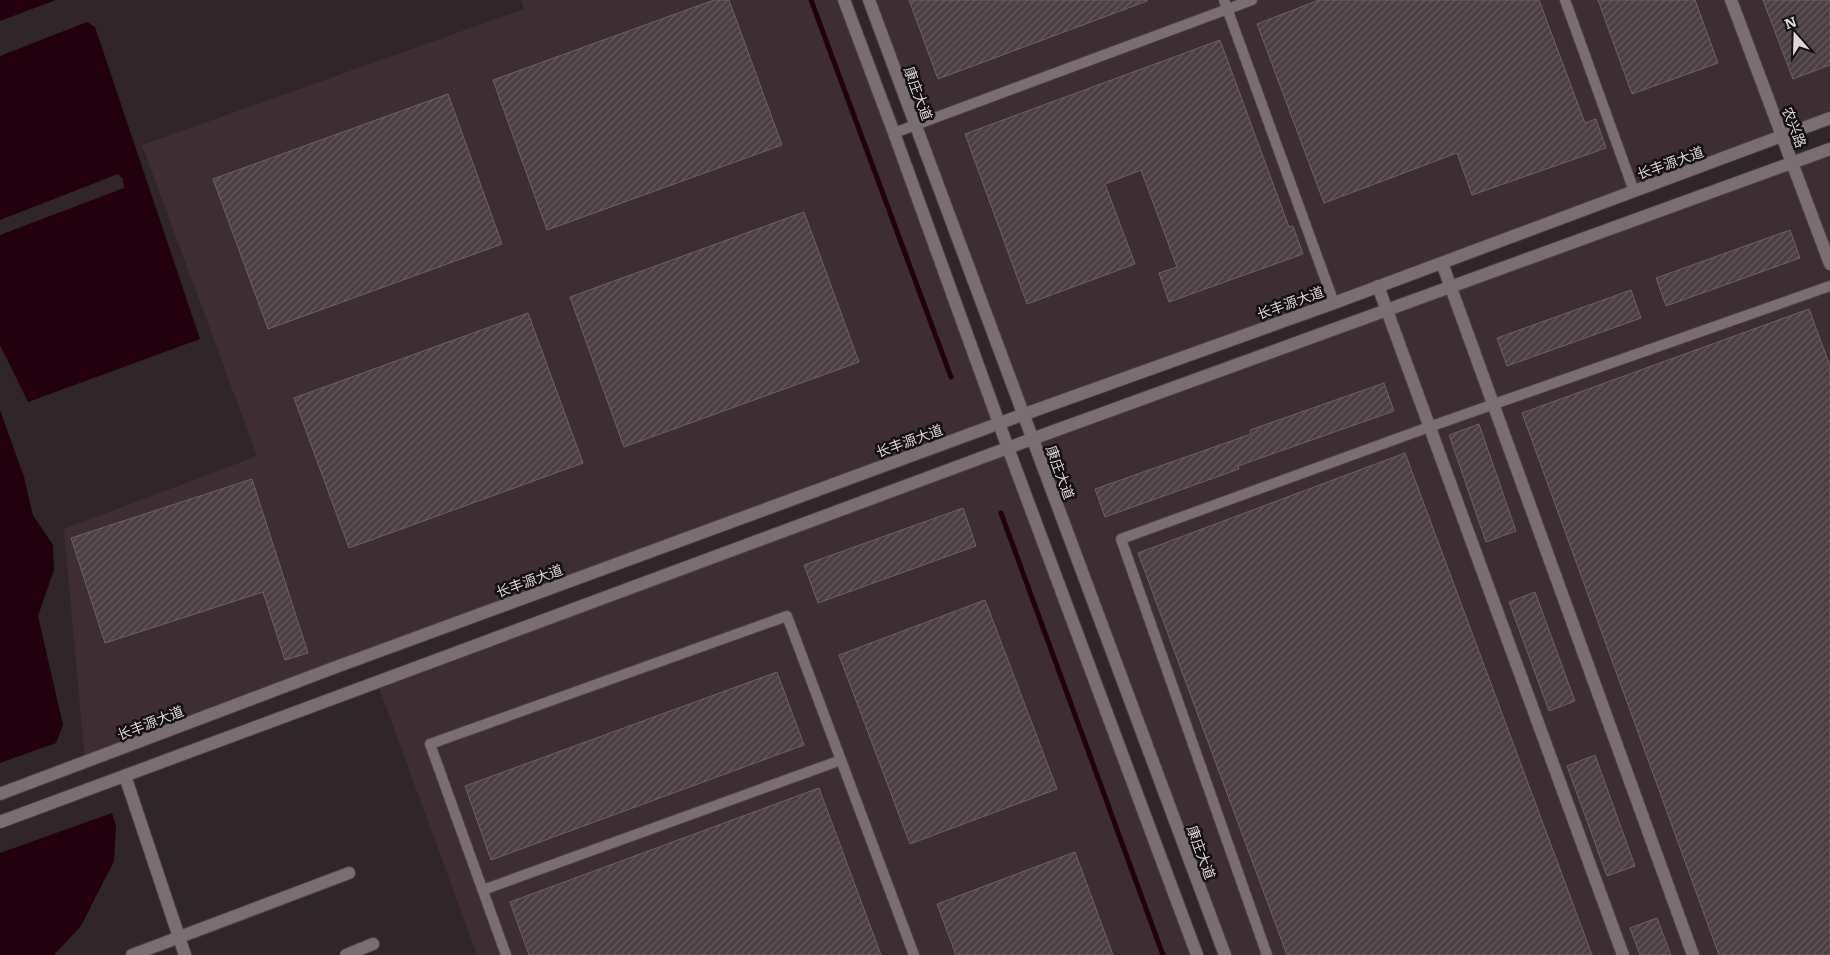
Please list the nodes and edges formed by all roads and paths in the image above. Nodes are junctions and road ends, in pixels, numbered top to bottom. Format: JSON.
{"nodes":[{"id":1,"x":844,"y":0,"type":"edge"},
{"id":2,"x":869,"y":0,"type":"edge"},
{"id":3,"x":1252,"y":0,"type":"edge"},
{"id":4,"x":1565,"y":0,"type":"edge"},
{"id":5,"x":1731,"y":0,"type":"edge"},
{"id":6,"x":1225,"y":5,"type":"edge"},
{"id":7,"x":1830,"y":118,"type":"edge"},
{"id":8,"x":915,"y":125,"type":"junction"},
{"id":9,"x":894,"y":132,"type":"junction"},
{"id":10,"x":1782,"y":136,"type":"junction"},
{"id":11,"x":1830,"y":149,"type":"edge"},
{"id":12,"x":1792,"y":163,"type":"junction"},
{"id":13,"x":1634,"y":191,"type":"junction"},
{"id":14,"x":1442,"y":262,"type":"junction"},
{"id":15,"x":1830,"y":264,"type":"edge"},
{"id":16,"x":1378,"y":286,"type":"junction"},
{"id":17,"x":1830,"y":286,"type":"edge"},
{"id":18,"x":1451,"y":287,"type":"junction"},
{"id":19,"x":1334,"y":303,"type":"junction"},
{"id":20,"x":1386,"y":310,"type":"junction"},
{"id":21,"x":1493,"y":404,"type":"junction"},
{"id":22,"x":1022,"y":414,"type":"junction"},
{"id":23,"x":998,"y":423,"type":"junction"},
{"id":24,"x":1429,"y":426,"type":"junction"},
{"id":25,"x":1032,"y":439,"type":"junction"},
{"id":26,"x":1008,"y":448,"type":"junction"},
{"id":27,"x":841,"y":760,"type":"junction"},
{"id":28,"x":125,"y":776,"type":"junction"},
{"id":29,"x":0,"y":794,"type":"edge"},
{"id":30,"x":0,"y":822,"type":"edge"},
{"id":31,"x":349,"y":873,"type":"dead end"},
{"id":32,"x":483,"y":890,"type":"junction"},
{"id":33,"x":179,"y":937,"type":"junction"},
{"id":34,"x":373,"y":944,"type":"dead end"},
{"id":35,"x":1194,"y":954,"type":"edge"},
{"id":36,"x":132,"y":955,"type":"edge"},
{"id":37,"x":185,"y":955,"type":"edge"},
{"id":38,"x":346,"y":955,"type":"edge"},
{"id":39,"x":506,"y":955,"type":"edge"},
{"id":40,"x":914,"y":955,"type":"edge"},
{"id":41,"x":1225,"y":955,"type":"edge"},
{"id":42,"x":1267,"y":955,"type":"edge"},
{"id":43,"x":1623,"y":955,"type":"edge"},
{"id":44,"x":1693,"y":955,"type":"edge"}],
"edges":[{"from":1,"to":9,"type":"main road"},
{"from":2,"to":8,"type":"main road","name":"康庄大道"},
{"from":3,"to":6,"type":"lane"},
{"from":4,"to":13,"type":"lane"},
{"from":5,"to":10,"type":"main road","name":"农兴路"},
{"from":6,"to":8,"type":"lane"},
{"from":6,"to":19,"type":"lane"},
{"from":7,"to":10,"type":"main road","name":"长丰源大道"},
{"from":8,"to":9,"type":"lane"},
{"from":8,"to":22,"type":"main road","name":"康庄大道"},
{"from":9,"to":23,"type":"main road"},
{"from":10,"to":12,"type":"main road","name":"农兴路"},
{"from":10,"to":13,"type":"main road","name":"长丰源大道"},
{"from":11,"to":12,"type":"main road"},
{"from":12,"to":15,"type":"main road","name":"农兴路"},
{"from":12,"to":18,"type":"main road"},
{"from":13,"to":14,"type":"main road","name":"长丰源大道"},
{"from":14,"to":16,"type":"main road","name":"长丰源大道"},
{"from":14,"to":18,"type":"main road"},
{"from":16,"to":19,"type":"main road","name":"长丰源大道"},
{"from":16,"to":20,"type":"main road"},
{"from":17,"to":21,"type":"lane"},
{"from":18,"to":20,"type":"main road"},
{"from":18,"to":21,"type":"main road"},
{"from":19,"to":22,"type":"main road","name":"长丰源大道"},
{"from":20,"to":24,"type":"main road"},
{"from":20,"to":25,"type":"main road"},
{"from":21,"to":24,"type":"lane"},
{"from":21,"to":44,"type":"main road"},
{"from":22,"to":23,"type":"main road","name":"长丰源大道"},
{"from":22,"to":25,"type":"main road","name":"康庄大道"},
{"from":23,"to":26,"type":"main road"},
{"from":23,"to":29,"type":"main road","name":"长丰源大道"},
{"from":24,"to":42,"type":"lane"},
{"from":24,"to":43,"type":"main road"},
{"from":25,"to":26,"type":"main road"},
{"from":25,"to":41,"type":"main road","name":"康庄大道"},
{"from":26,"to":28,"type":"main road"},
{"from":26,"to":35,"type":"main road"},
{"from":27,"to":32,"type":"lane"},
{"from":27,"to":32,"type":"lane"},
{"from":27,"to":40,"type":"lane"},
{"from":28,"to":30,"type":"main road"},
{"from":28,"to":33,"type":"main road"},
{"from":31,"to":33,"type":"main road"},
{"from":32,"to":39,"type":"lane"},
{"from":33,"to":36,"type":"main road"},
{"from":33,"to":37,"type":"main road"},
{"from":34,"to":38,"type":"main road"}]}
